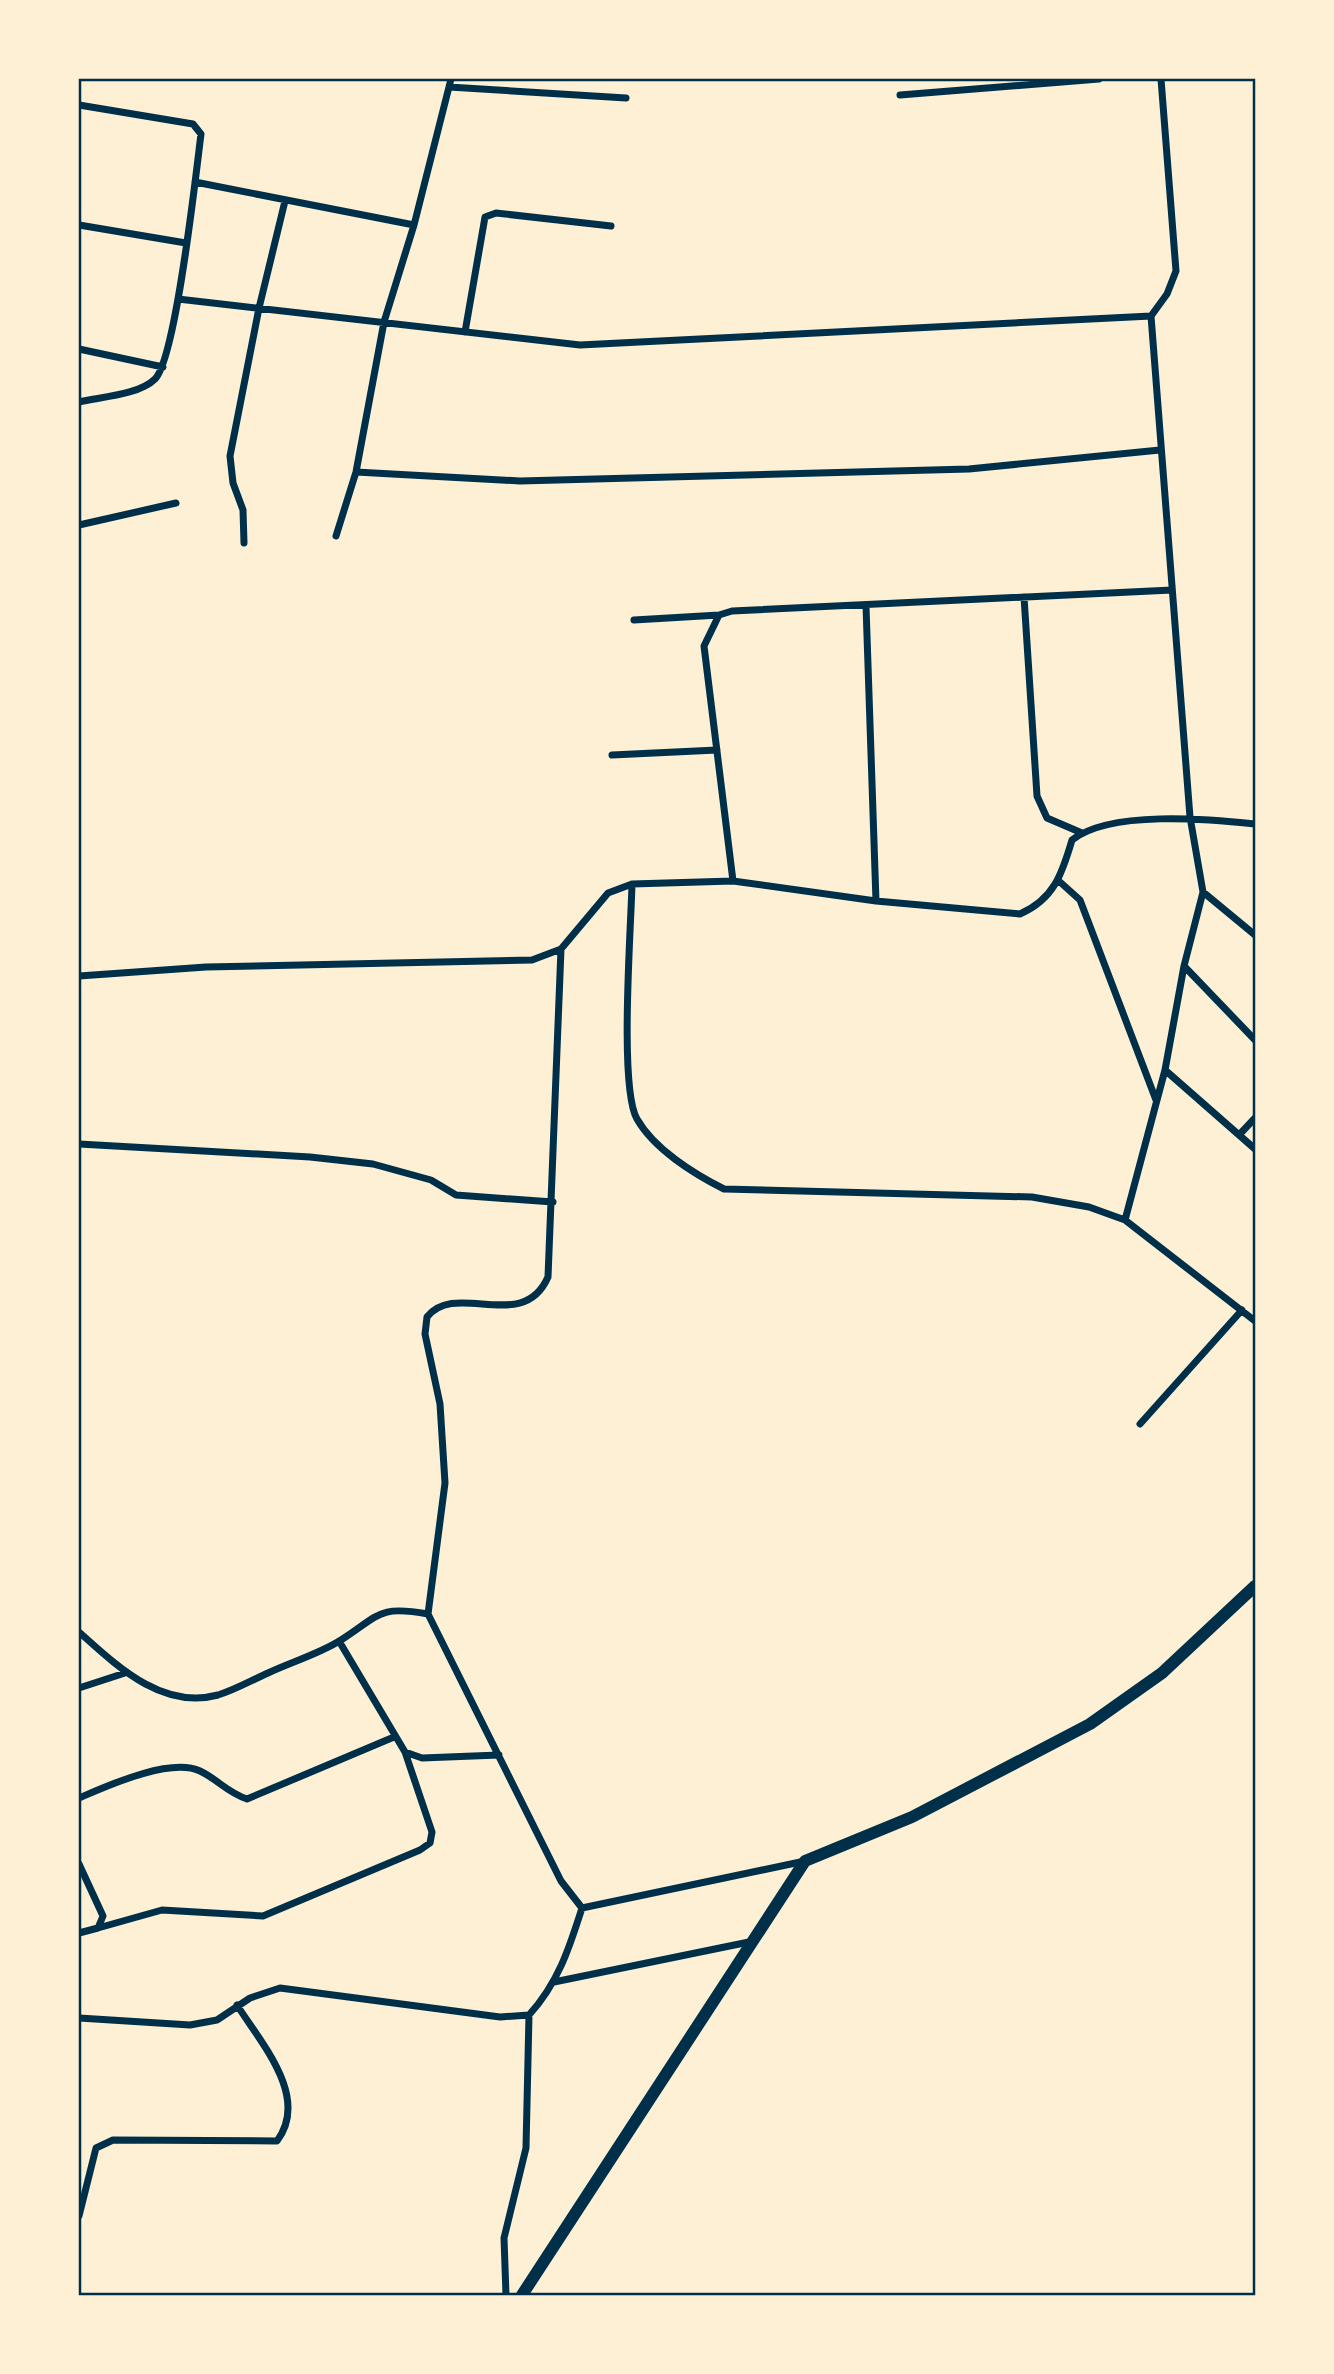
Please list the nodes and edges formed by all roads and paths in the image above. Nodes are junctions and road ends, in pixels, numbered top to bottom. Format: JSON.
{"nodes":[{"id":1,"x":1099,"y":79,"type":"edge"},
{"id":2,"x":1161,"y":79,"type":"edge"},
{"id":3,"x":1041,"y":81,"type":"edge"},
{"id":4,"x":450,"y":83,"type":"edge"},
{"id":5,"x":900,"y":95,"type":"dead end"},
{"id":6,"x":626,"y":98,"type":"dead end"},
{"id":7,"x":79,"y":105,"type":"edge"},
{"id":8,"x":195,"y":182,"type":"junction"},
{"id":9,"x":285,"y":201,"type":"junction"},
{"id":10,"x":79,"y":225,"type":"edge"},
{"id":11,"x":414,"y":225,"type":"junction"},
{"id":12,"x":611,"y":226,"type":"dead end"},
{"id":13,"x":186,"y":243,"type":"junction"},
{"id":14,"x":178,"y":299,"type":"junction"},
{"id":15,"x":259,"y":308,"type":"junction"},
{"id":16,"x":1151,"y":316,"type":"junction"},
{"id":17,"x":384,"y":322,"type":"junction"},
{"id":18,"x":465,"y":332,"type":"junction"},
{"id":19,"x":79,"y":349,"type":"edge"},
{"id":20,"x":163,"y":367,"type":"junction"},
{"id":21,"x":79,"y":402,"type":"edge"},
{"id":22,"x":1160,"y":450,"type":"junction"},
{"id":23,"x":356,"y":472,"type":"junction"},
{"id":24,"x":176,"y":503,"type":"dead end"},
{"id":25,"x":79,"y":525,"type":"edge"},
{"id":26,"x":336,"y":536,"type":"dead end"},
{"id":27,"x":244,"y":543,"type":"dead end"},
{"id":28,"x":1172,"y":590,"type":"junction"},
{"id":29,"x":1024,"y":597,"type":"junction"},
{"id":30,"x":866,"y":606,"type":"junction"},
{"id":31,"x":719,"y":615,"type":"junction"},
{"id":32,"x":634,"y":620,"type":"dead end"},
{"id":33,"x":717,"y":750,"type":"junction"},
{"id":34,"x":612,"y":755,"type":"dead end"},
{"id":35,"x":1190,"y":817,"type":"junction"},
{"id":36,"x":1255,"y":824,"type":"edge"},
{"id":37,"x":1082,"y":833,"type":"junction"},
{"id":38,"x":733,"y":881,"type":"junction"},
{"id":39,"x":1060,"y":881,"type":"junction"},
{"id":40,"x":632,"y":884,"type":"junction"},
{"id":41,"x":1203,"y":892,"type":"junction"},
{"id":42,"x":876,"y":901,"type":"junction"},
{"id":43,"x":1255,"y":935,"type":"edge"},
{"id":44,"x":561,"y":949,"type":"junction"},
{"id":45,"x":1184,"y":966,"type":"junction"},
{"id":46,"x":79,"y":976,"type":"edge"},
{"id":47,"x":1255,"y":1040,"type":"edge"},
{"id":48,"x":1165,"y":1070,"type":"junction"},
{"id":49,"x":1156,"y":1101,"type":"junction"},
{"id":50,"x":1255,"y":1118,"type":"edge"},
{"id":51,"x":1239,"y":1135,"type":"junction"},
{"id":52,"x":79,"y":1144,"type":"edge"},
{"id":53,"x":1255,"y":1149,"type":"edge"},
{"id":54,"x":553,"y":1202,"type":"junction"},
{"id":55,"x":1125,"y":1220,"type":"junction"},
{"id":56,"x":1242,"y":1310,"type":"junction"},
{"id":57,"x":1255,"y":1321,"type":"edge"},
{"id":58,"x":1140,"y":1424,"type":"dead end"},
{"id":59,"x":1255,"y":1586,"type":"edge"},
{"id":60,"x":428,"y":1614,"type":"junction"},
{"id":61,"x":79,"y":1632,"type":"edge"},
{"id":62,"x":339,"y":1641,"type":"junction"},
{"id":63,"x":125,"y":1673,"type":"junction"},
{"id":64,"x":79,"y":1688,"type":"edge"},
{"id":65,"x":394,"y":1737,"type":"junction"},
{"id":66,"x":405,"y":1752,"type":"junction"},
{"id":67,"x":499,"y":1755,"type":"junction"},
{"id":68,"x":79,"y":1798,"type":"edge"},
{"id":69,"x":805,"y":1861,"type":"junction"},
{"id":70,"x":79,"y":1864,"type":"edge"},
{"id":71,"x":582,"y":1908,"type":"junction"},
{"id":72,"x":98,"y":1928,"type":"junction"},
{"id":73,"x":79,"y":1933,"type":"edge"},
{"id":74,"x":749,"y":1942,"type":"junction"},
{"id":75,"x":554,"y":1982,"type":"junction"},
{"id":76,"x":237,"y":2005,"type":"junction"},
{"id":77,"x":528,"y":2015,"type":"junction"},
{"id":78,"x":79,"y":2018,"type":"edge"},
{"id":79,"x":79,"y":2216,"type":"edge"},
{"id":80,"x":506,"y":2295,"type":"edge"},
{"id":81,"x":522,"y":2295,"type":"edge"}],
"edges":[{"from":1,"to":3,"type":"street"},
{"from":2,"to":16,"type":"street"},
{"from":3,"to":5,"type":"street"},
{"from":4,"to":6,"type":"street"},
{"from":4,"to":11,"type":"street"},
{"from":7,"to":8,"type":"street"},
{"from":8,"to":9,"type":"street"},
{"from":8,"to":13,"type":"street"},
{"from":9,"to":11,"type":"street"},
{"from":9,"to":15,"type":"street"},
{"from":10,"to":13,"type":"street"},
{"from":11,"to":17,"type":"street"},
{"from":12,"to":18,"type":"street"},
{"from":13,"to":14,"type":"street"},
{"from":14,"to":15,"type":"street"},
{"from":14,"to":20,"type":"street"},
{"from":15,"to":17,"type":"street"},
{"from":15,"to":27,"type":"street"},
{"from":16,"to":18,"type":"street"},
{"from":16,"to":22,"type":"street"},
{"from":17,"to":18,"type":"street"},
{"from":17,"to":23,"type":"street"},
{"from":19,"to":20,"type":"street"},
{"from":20,"to":21,"type":"street"},
{"from":22,"to":23,"type":"street"},
{"from":22,"to":28,"type":"street"},
{"from":23,"to":26,"type":"street"},
{"from":24,"to":25,"type":"street"},
{"from":28,"to":29,"type":"street"},
{"from":28,"to":35,"type":"street"},
{"from":29,"to":30,"type":"street"},
{"from":29,"to":37,"type":"street"},
{"from":30,"to":31,"type":"street"},
{"from":30,"to":42,"type":"street"},
{"from":31,"to":32,"type":"street"},
{"from":31,"to":33,"type":"street"},
{"from":33,"to":34,"type":"street"},
{"from":33,"to":38,"type":"street"},
{"from":35,"to":36,"type":"street"},
{"from":35,"to":37,"type":"street"},
{"from":35,"to":41,"type":"street"},
{"from":37,"to":39,"type":"street"},
{"from":38,"to":40,"type":"street"},
{"from":38,"to":42,"type":"street"},
{"from":39,"to":42,"type":"street"},
{"from":39,"to":49,"type":"street"},
{"from":40,"to":44,"type":"street"},
{"from":40,"to":55,"type":"street"},
{"from":41,"to":43,"type":"street"},
{"from":41,"to":45,"type":"street"},
{"from":44,"to":46,"type":"street"},
{"from":44,"to":54,"type":"street"},
{"from":45,"to":47,"type":"street"},
{"from":45,"to":48,"type":"street"},
{"from":48,"to":49,"type":"street"},
{"from":48,"to":51,"type":"street"},
{"from":49,"to":55,"type":"street"},
{"from":50,"to":51,"type":"street"},
{"from":51,"to":53,"type":"street"},
{"from":52,"to":54,"type":"street"},
{"from":54,"to":60,"type":"street"},
{"from":55,"to":56,"type":"street"},
{"from":56,"to":57,"type":"street"},
{"from":56,"to":58,"type":"street"},
{"from":59,"to":69,"type":"street"},
{"from":60,"to":62,"type":"street"},
{"from":60,"to":67,"type":"street"},
{"from":61,"to":63,"type":"street"},
{"from":62,"to":63,"type":"street"},
{"from":62,"to":65,"type":"street"},
{"from":63,"to":64,"type":"street"},
{"from":65,"to":66,"type":"street"},
{"from":65,"to":68,"type":"street"},
{"from":66,"to":67,"type":"street"},
{"from":66,"to":72,"type":"street"},
{"from":67,"to":71,"type":"street"},
{"from":69,"to":71,"type":"street"},
{"from":69,"to":74,"type":"street"},
{"from":70,"to":72,"type":"street"},
{"from":71,"to":75,"type":"street"},
{"from":72,"to":73,"type":"street"},
{"from":74,"to":75,"type":"street"},
{"from":74,"to":81,"type":"street"},
{"from":75,"to":77,"type":"street"},
{"from":76,"to":77,"type":"street"},
{"from":76,"to":78,"type":"street"},
{"from":76,"to":79,"type":"street"},
{"from":77,"to":80,"type":"street"}]}
